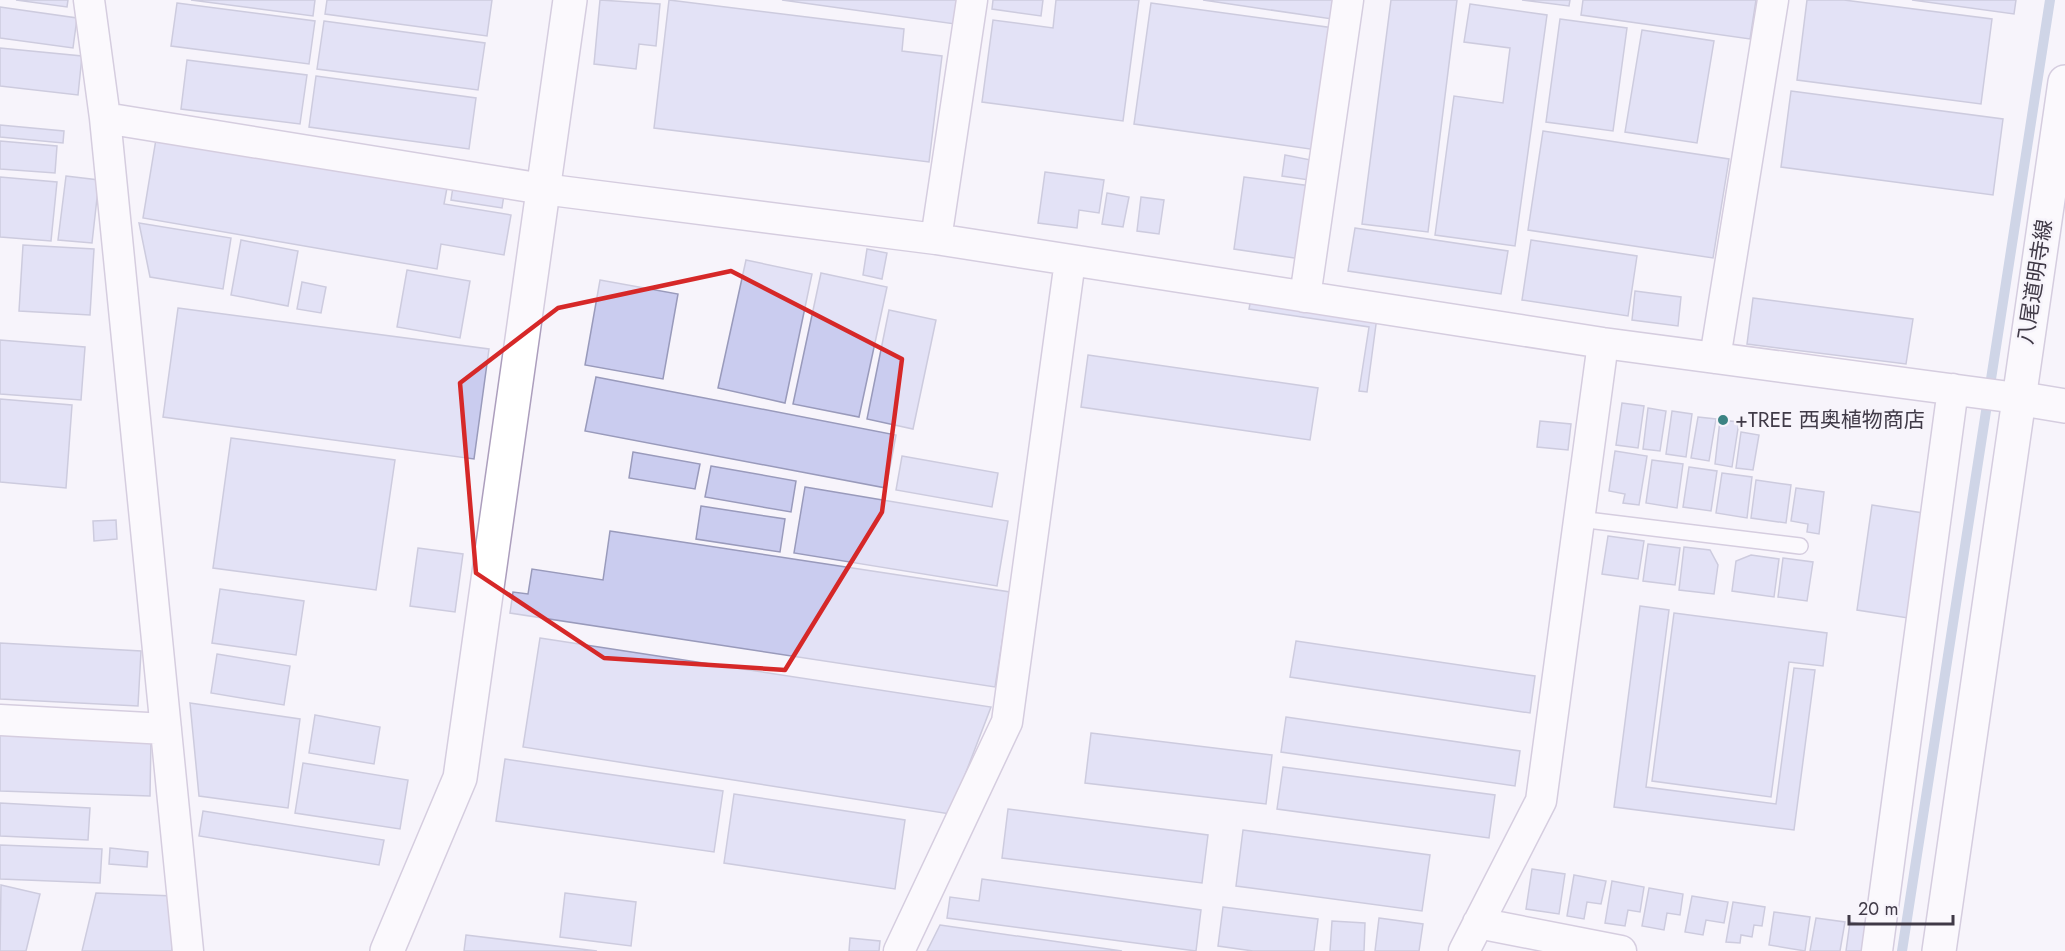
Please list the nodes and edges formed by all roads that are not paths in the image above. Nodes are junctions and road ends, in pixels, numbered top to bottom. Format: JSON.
{"nodes":[{"id":1,"x":89,"y":0,"type":"edge"},
{"id":2,"x":570,"y":0,"type":"edge"},
{"id":3,"x":972,"y":0,"type":"edge"},
{"id":4,"x":1348,"y":0,"type":"edge"},
{"id":5,"x":1773,"y":0,"type":"edge"},
{"id":6,"x":2065,"y":82,"type":"edge"},
{"id":7,"x":105,"y":118,"type":"junction"},
{"id":8,"x":543,"y":189,"type":"junction"},
{"id":9,"x":936,"y":239,"type":"junction"},
{"id":10,"x":1070,"y":261,"type":"junction"},
{"id":11,"x":1305,"y":297,"type":"junction"},
{"id":12,"x":1603,"y":343,"type":"junction"},
{"id":13,"x":1715,"y":358,"type":"junction"},
{"id":14,"x":1953,"y":389,"type":"junction"},
{"id":15,"x":2017,"y":398,"type":"junction"},
{"id":16,"x":2065,"y":406,"type":"edge"},
{"id":17,"x":1579,"y":519,"type":"junction"},
{"id":18,"x":1800,"y":546,"type":"dead end"},
{"id":19,"x":0,"y":720,"type":"edge"},
{"id":20,"x":166,"y":729,"type":"junction"},
{"id":21,"x":1478,"y":923,"type":"junction"},
{"id":22,"x":188,"y":951,"type":"edge"},
{"id":23,"x":387,"y":951,"type":"edge"},
{"id":24,"x":899,"y":951,"type":"edge"},
{"id":25,"x":1464,"y":951,"type":"edge"},
{"id":26,"x":1621,"y":951,"type":"edge"},
{"id":27,"x":1877,"y":951,"type":"edge"},
{"id":28,"x":1939,"y":951,"type":"edge"}],
"edges":[{"from":1,"to":7,"type":"street"},
{"from":2,"to":8,"type":"street"},
{"from":3,"to":9,"type":"street"},
{"from":4,"to":11,"type":"street"},
{"from":5,"to":13,"type":"street"},
{"from":6,"to":15,"type":"street","name":"八尾道明寺線"},
{"from":7,"to":8,"type":"street"},
{"from":7,"to":20,"type":"street"},
{"from":8,"to":9,"type":"street"},
{"from":8,"to":23,"type":"street"},
{"from":9,"to":10,"type":"street"},
{"from":10,"to":11,"type":"street"},
{"from":10,"to":24,"type":"street"},
{"from":11,"to":12,"type":"street"},
{"from":12,"to":13,"type":"street"},
{"from":12,"to":17,"type":"street"},
{"from":13,"to":14,"type":"street"},
{"from":14,"to":15,"type":"street"},
{"from":14,"to":27,"type":"street"},
{"from":15,"to":16,"type":"street"},
{"from":15,"to":28,"type":"street","name":"八尾道明寺線"},
{"from":17,"to":18,"type":"lane"},
{"from":17,"to":21,"type":"street"},
{"from":19,"to":20,"type":"street"},
{"from":20,"to":22,"type":"street"},
{"from":21,"to":25,"type":"street"},
{"from":21,"to":26,"type":"street"}]}
